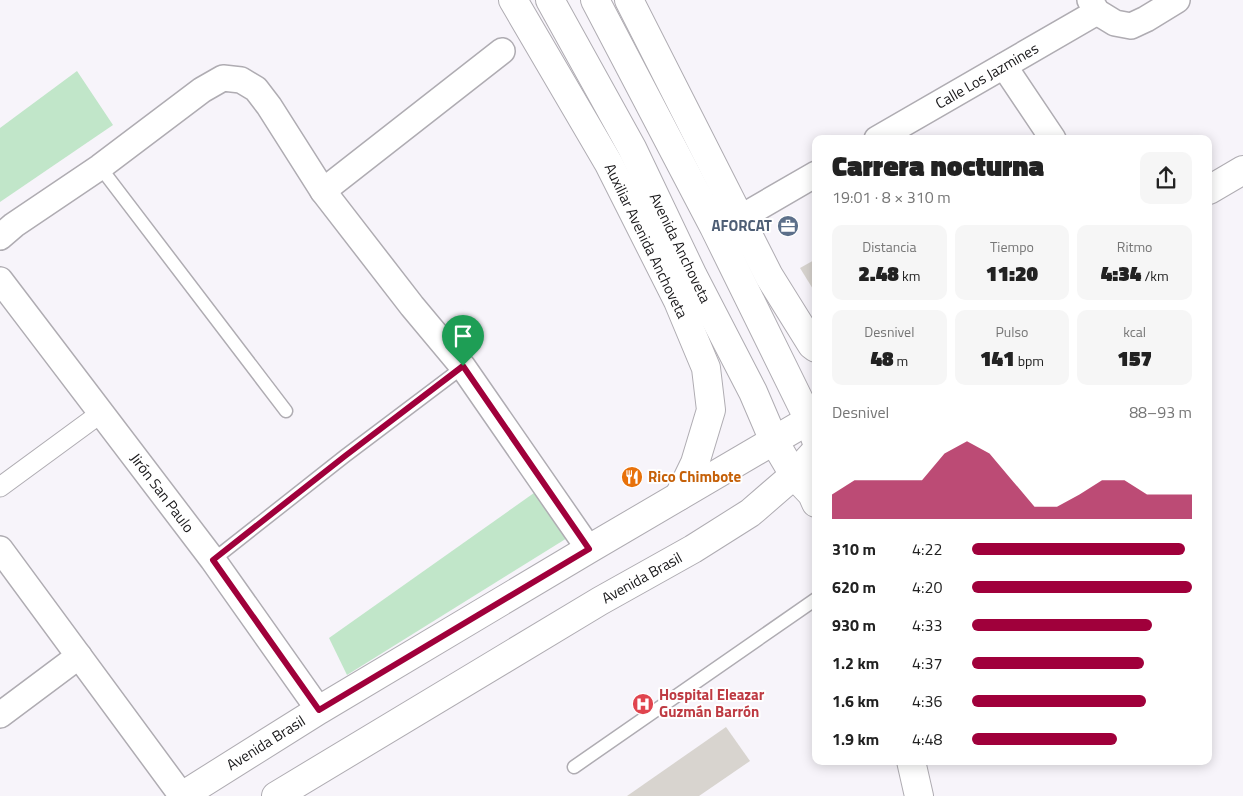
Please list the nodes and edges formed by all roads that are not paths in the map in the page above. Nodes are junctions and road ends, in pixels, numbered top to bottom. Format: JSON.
{"nodes":[{"id":1,"x":513,"y":0,"type":"edge"},
{"id":2,"x":550,"y":0,"type":"edge"},
{"id":3,"x":596,"y":0,"type":"edge"},
{"id":4,"x":629,"y":0,"type":"edge"},
{"id":5,"x":1177,"y":0,"type":"edge"},
{"id":6,"x":1093,"y":6,"type":"edge"},
{"id":7,"x":502,"y":51,"type":"dead end"},
{"id":8,"x":1004,"y":66,"type":"junction"},
{"id":9,"x":884,"y":135,"type":"edge"},
{"id":10,"x":1050,"y":135,"type":"edge"},
{"id":11,"x":100,"y":167,"type":"junction"},
{"id":12,"x":1243,"y":170,"type":"edge"},
{"id":13,"x":812,"y":176,"type":"edge"},
{"id":14,"x":1212,"y":188,"type":"edge"},
{"id":15,"x":323,"y":191,"type":"junction"},
{"id":16,"x":740,"y":218,"type":"junction"},
{"id":17,"x":714,"y":227,"type":"junction"},
{"id":18,"x":0,"y":237,"type":"edge"},
{"id":19,"x":0,"y":280,"type":"edge"},
{"id":20,"x":812,"y":346,"type":"edge"},
{"id":21,"x":463,"y":366,"type":"junction"},
{"id":22,"x":286,"y":411,"type":"dead end"},
{"id":23,"x":101,"y":413,"type":"junction"},
{"id":24,"x":812,"y":423,"type":"edge"},
{"id":25,"x":812,"y":428,"type":"edge"},
{"id":26,"x":774,"y":441,"type":"junction"},
{"id":27,"x":812,"y":476,"type":"edge"},
{"id":28,"x":0,"y":487,"type":"edge"},
{"id":29,"x":810,"y":489,"type":"edge"},
{"id":30,"x":679,"y":496,"type":"junction"},
{"id":31,"x":0,"y":549,"type":"edge"},
{"id":32,"x":589,"y":549,"type":"junction"},
{"id":33,"x":213,"y":560,"type":"junction"},
{"id":34,"x":812,"y":602,"type":"edge"},
{"id":35,"x":79,"y":656,"type":"junction"},
{"id":36,"x":319,"y":710,"type":"junction"},
{"id":37,"x":0,"y":715,"type":"edge"},
{"id":38,"x":912,"y":765,"type":"edge"},
{"id":39,"x":574,"y":766,"type":"dead end"},
{"id":40,"x":182,"y":796,"type":"edge"},
{"id":41,"x":276,"y":796,"type":"edge"},
{"id":42,"x":919,"y":796,"type":"edge"}],
"edges":[{"from":1,"to":30,"type":"main road","name":"Auxiliar Avenida Anchoveta"},
{"from":2,"to":26,"type":"main road","name":"Avenida Anchoveta"},
{"from":3,"to":17,"type":"main road"},
{"from":4,"to":16,"type":"main road"},
{"from":5,"to":6,"type":"street"},
{"from":6,"to":8,"type":"street","name":"Calle Los Jazmines"},
{"from":7,"to":15,"type":"street"},
{"from":8,"to":9,"type":"street","name":"Calle Los Jazmines"},
{"from":8,"to":10,"type":"street"},
{"from":11,"to":15,"type":"street"},
{"from":11,"to":18,"type":"street"},
{"from":11,"to":22,"type":"lane"},
{"from":12,"to":14,"type":"main road"},
{"from":13,"to":16,"type":"street"},
{"from":15,"to":21,"type":"street"},
{"from":16,"to":17,"type":"street"},
{"from":16,"to":20,"type":"main road"},
{"from":17,"to":24,"type":"main road"},
{"from":19,"to":23,"type":"street","name":"Jirón San Paulo"},
{"from":21,"to":32,"type":"street"},
{"from":21,"to":33,"type":"lane"},
{"from":23,"to":28,"type":"street"},
{"from":23,"to":33,"type":"street","name":"Jirón San Paulo"},
{"from":25,"to":26,"type":"main road","name":"Avenida Brasil"},
{"from":26,"to":29,"type":"main road","name":"Avenida Anchoveta"},
{"from":26,"to":30,"type":"main road","name":"Avenida Brasil"},
{"from":27,"to":29,"type":"main road","name":"Avenida Brasil"},
{"from":29,"to":41,"type":"main road","name":"Avenida Brasil"},
{"from":30,"to":32,"type":"main road","name":"Avenida Brasil"},
{"from":31,"to":35,"type":"street"},
{"from":32,"to":36,"type":"main road","name":"Avenida Brasil"},
{"from":33,"to":36,"type":"street","name":"Jirón San Paulo"},
{"from":34,"to":39,"type":"lane"},
{"from":35,"to":37,"type":"street"},
{"from":35,"to":40,"type":"street"},
{"from":36,"to":40,"type":"main road","name":"Avenida Brasil"},
{"from":38,"to":42,"type":"main road"}]}
